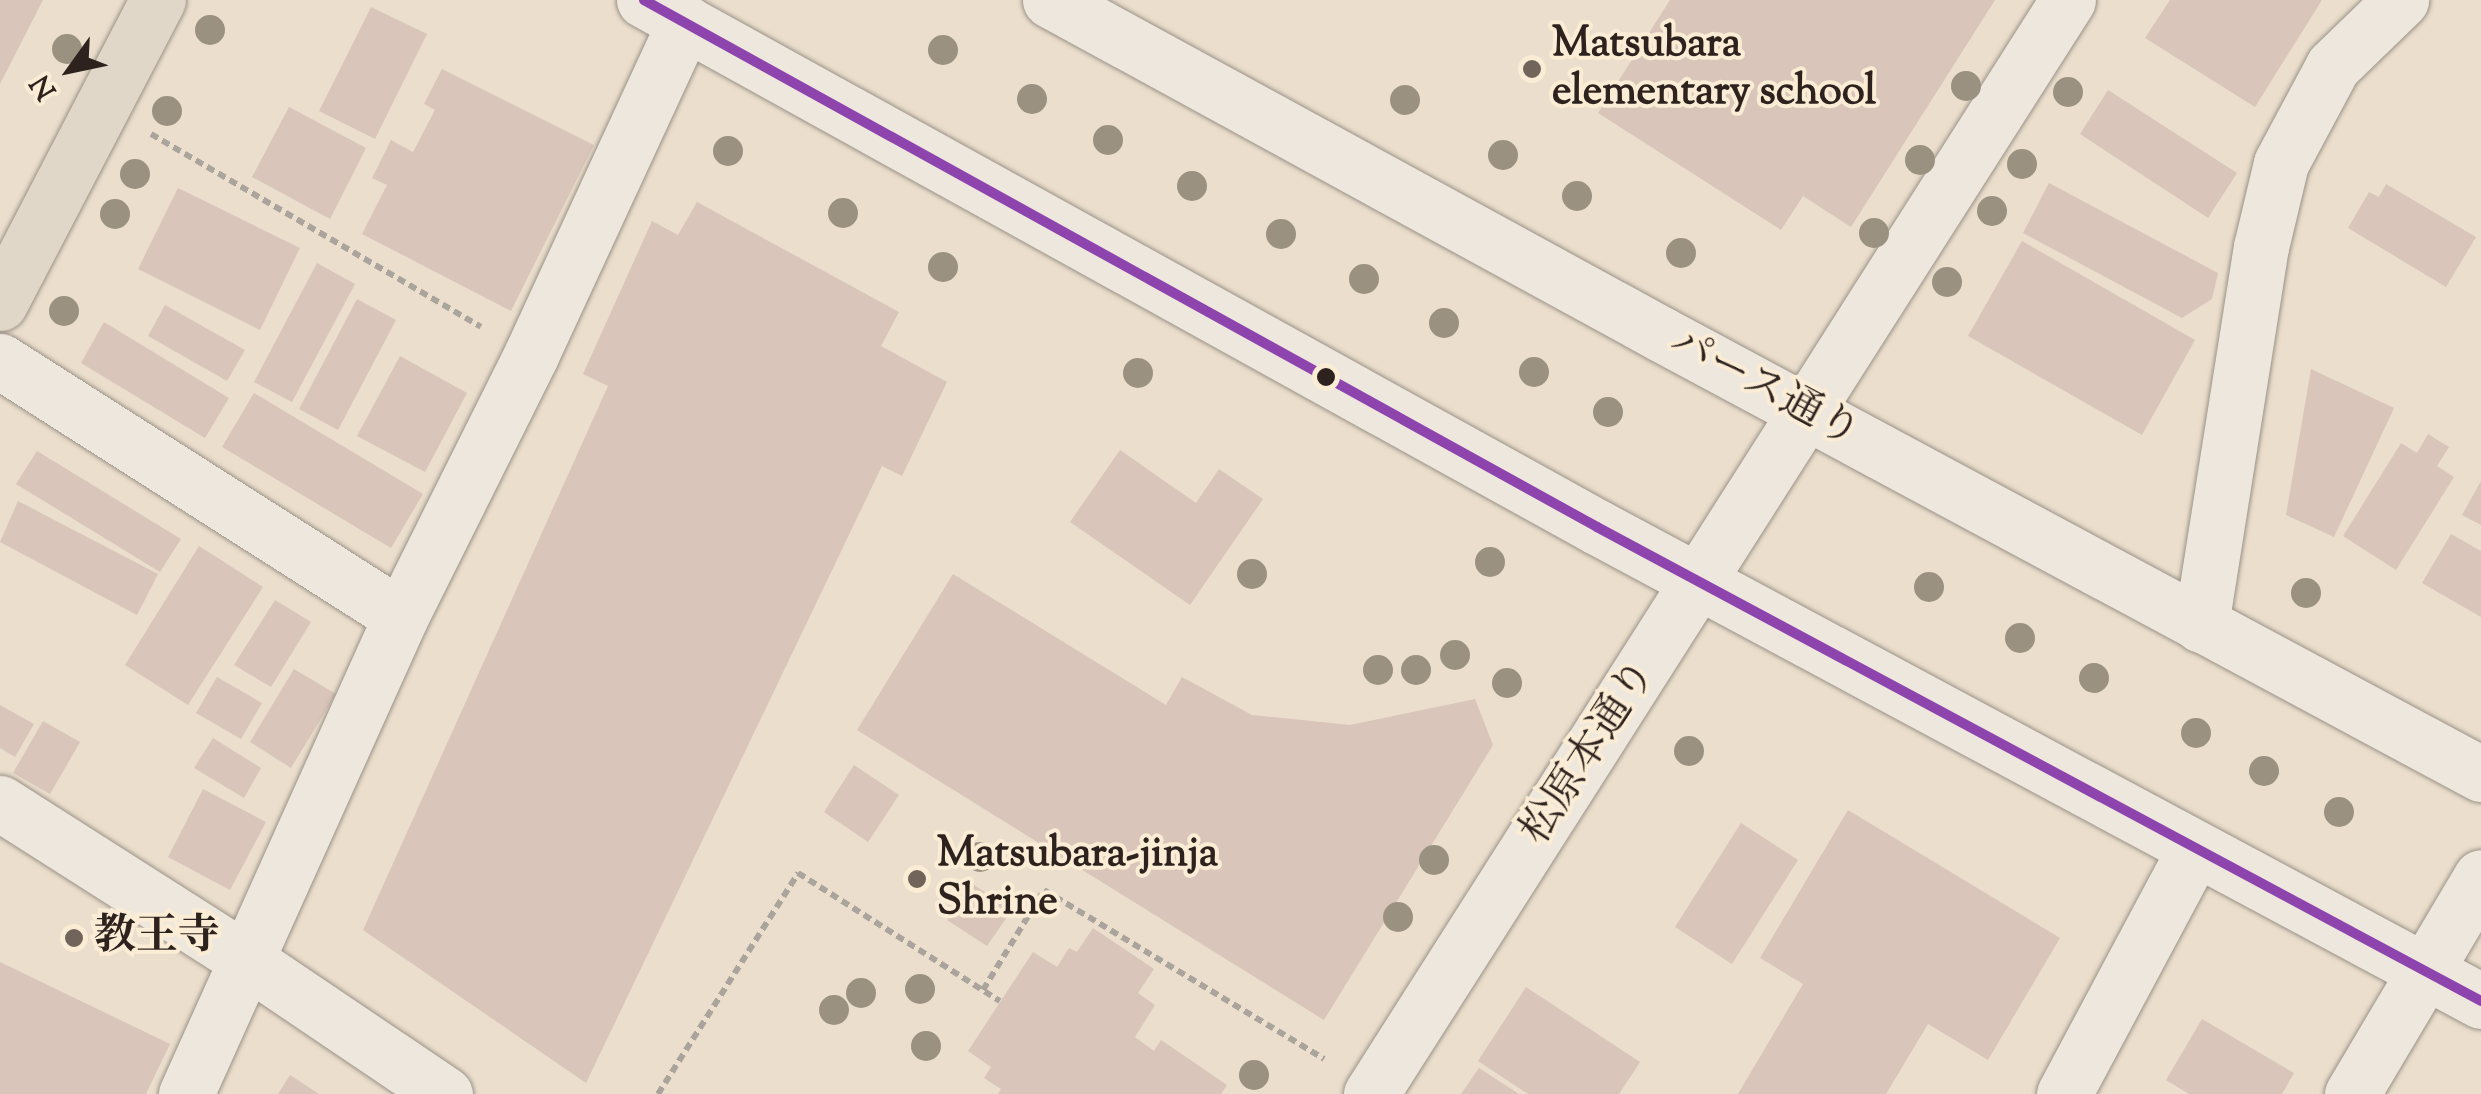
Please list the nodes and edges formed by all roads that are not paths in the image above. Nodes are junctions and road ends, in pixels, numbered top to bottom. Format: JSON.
{"nodes":[{"id":1,"x":158,"y":0,"type":"edge"},
{"id":2,"x":1050,"y":0,"type":"edge"},
{"id":3,"x":2068,"y":0,"type":"edge"},
{"id":4,"x":2401,"y":0,"type":"edge"},
{"id":5,"x":664,"y":11,"type":"edge"},
{"id":6,"x":0,"y":303,"type":"edge"},
{"id":7,"x":0,"y":361,"type":"edge"},
{"id":8,"x":1808,"y":411,"type":"junction"},
{"id":9,"x":1700,"y":582,"type":"junction"},
{"id":10,"x":401,"y":616,"type":"junction"},
{"id":11,"x":2201,"y":626,"type":"junction"},
{"id":12,"x":2481,"y":774,"type":"edge"},
{"id":13,"x":0,"y":802,"type":"edge"},
{"id":14,"x":2195,"y":849,"type":"junction"},
{"id":15,"x":2481,"y":877,"type":"edge"},
{"id":16,"x":246,"y":960,"type":"junction"},
{"id":17,"x":2423,"y":971,"type":"junction"},
{"id":18,"x":2481,"y":1002,"type":"edge"},
{"id":19,"x":1350,"y":1078,"type":"edge"},
{"id":20,"x":186,"y":1094,"type":"edge"},
{"id":21,"x":446,"y":1094,"type":"edge"},
{"id":22,"x":2064,"y":1094,"type":"edge"},
{"id":23,"x":2352,"y":1094,"type":"edge"}],
"edges":[{"from":1,"to":6,"type":"highway"},
{"from":2,"to":8,"type":"street","name":"パース通り"},
{"from":3,"to":8,"type":"street","name":"松原本通り"},
{"from":4,"to":11,"type":"street"},
{"from":5,"to":9,"type":"street"},
{"from":5,"to":10,"type":"street"},
{"from":7,"to":10,"type":"street"},
{"from":8,"to":9,"type":"street","name":"松原本通り"},
{"from":8,"to":11,"type":"street","name":"パース通り"},
{"from":9,"to":14,"type":"street"},
{"from":9,"to":19,"type":"street","name":"松原本通り"},
{"from":10,"to":16,"type":"street"},
{"from":11,"to":12,"type":"street","name":"パース通り"},
{"from":13,"to":16,"type":"street"},
{"from":14,"to":17,"type":"street"},
{"from":14,"to":22,"type":"street"},
{"from":15,"to":17,"type":"street"},
{"from":16,"to":20,"type":"street"},
{"from":16,"to":21,"type":"street"},
{"from":17,"to":18,"type":"street"},
{"from":17,"to":23,"type":"street"}]}
